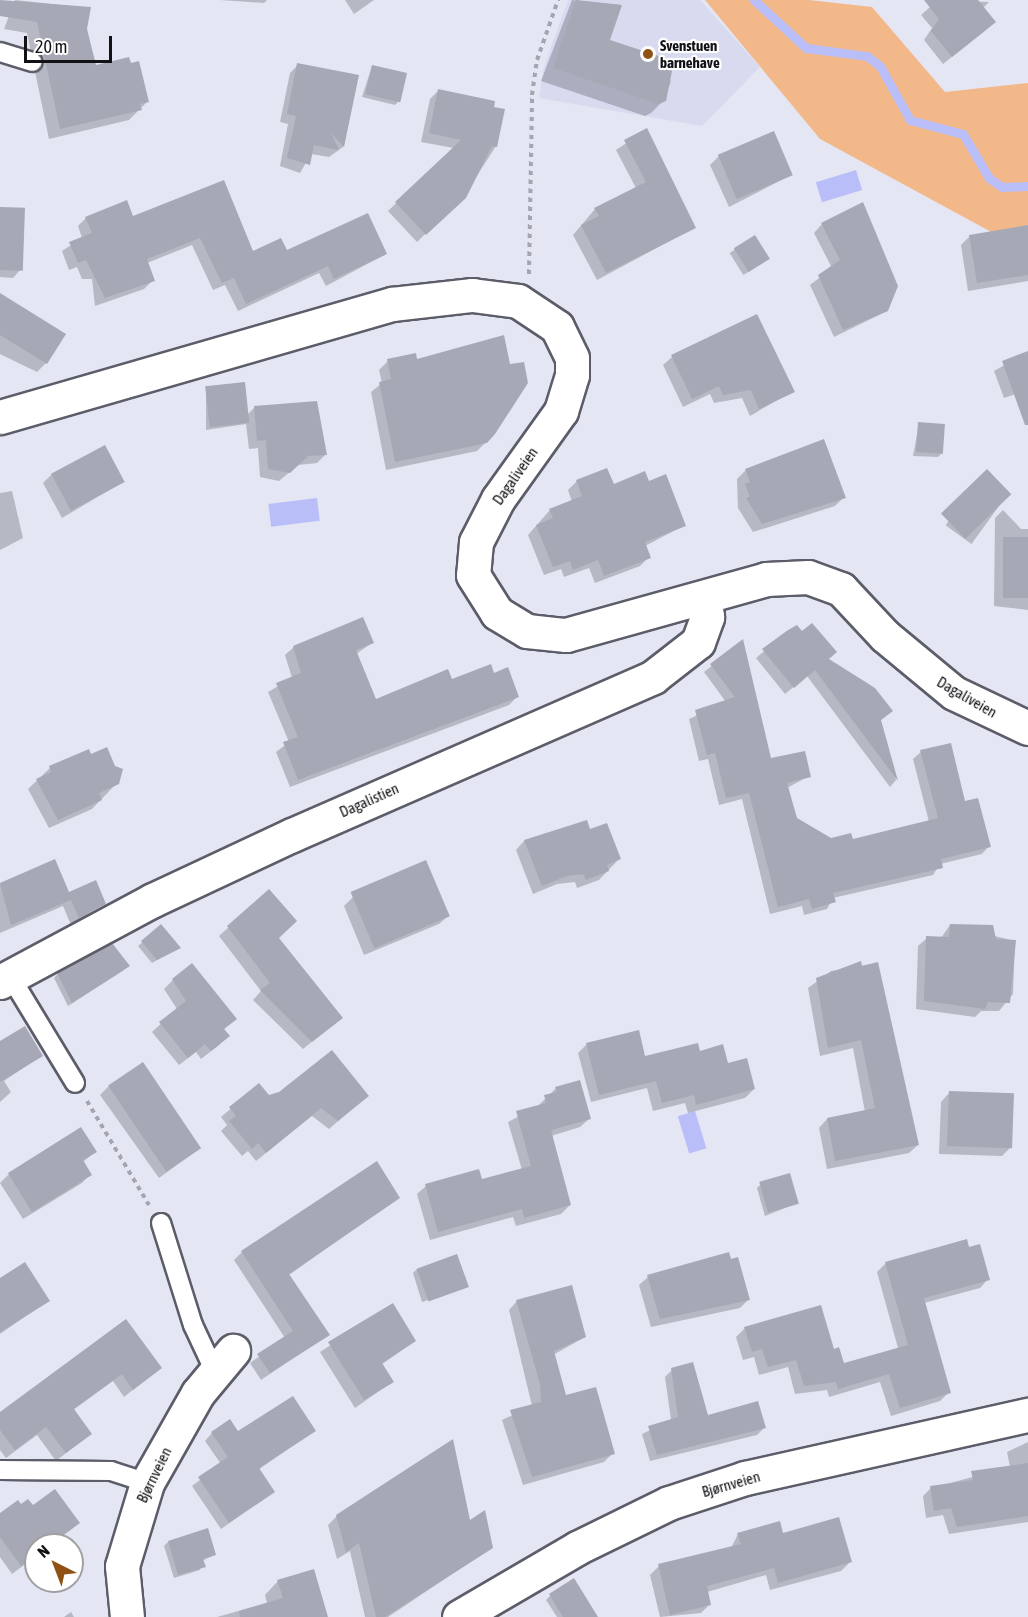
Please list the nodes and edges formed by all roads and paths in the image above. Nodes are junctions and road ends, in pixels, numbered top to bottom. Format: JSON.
{"nodes":[{"id":1,"x":558,"y":0,"type":"edge"},
{"id":2,"x":0,"y":52,"type":"edge"},
{"id":3,"x":32,"y":62,"type":"dead end"},
{"id":4,"x":518,"y":301,"type":"junction"},
{"id":5,"x":0,"y":417,"type":"edge"},
{"id":6,"x":705,"y":600,"type":"junction"},
{"id":7,"x":1028,"y":728,"type":"edge"},
{"id":8,"x":5,"y":979,"type":"edge"},
{"id":9,"x":75,"y":1083,"type":"joint"},
{"id":10,"x":161,"y":1223,"type":"joint"},
{"id":11,"x":224,"y":1360,"type":"joint"},
{"id":12,"x":1028,"y":1415,"type":"edge"},
{"id":13,"x":0,"y":1470,"type":"edge"},
{"id":14,"x":147,"y":1483,"type":"junction"},
{"id":15,"x":127,"y":1617,"type":"edge"},
{"id":16,"x":459,"y":1617,"type":"edge"}],
"edges":[{"from":1,"to":4,"type":"path"},
{"from":2,"to":3,"type":"lane"},
{"from":4,"to":5,"type":"street","name":"Dagaliveien"},
{"from":4,"to":6,"type":"street","name":"Dagaliveien"},
{"from":6,"to":7,"type":"street","name":"Dagaliveien"},
{"from":6,"to":8,"type":"street","name":"Dagalistien"},
{"from":8,"to":9,"type":"lane"},
{"from":9,"to":10,"type":"path"},
{"from":10,"to":11,"type":"lane"},
{"from":11,"to":14,"type":"street","name":"Bjørnveien"},
{"from":12,"to":16,"type":"street","name":"Bjørnveien"},
{"from":13,"to":14,"type":"lane"},
{"from":14,"to":15,"type":"street","name":"Bjørnveien"}]}
